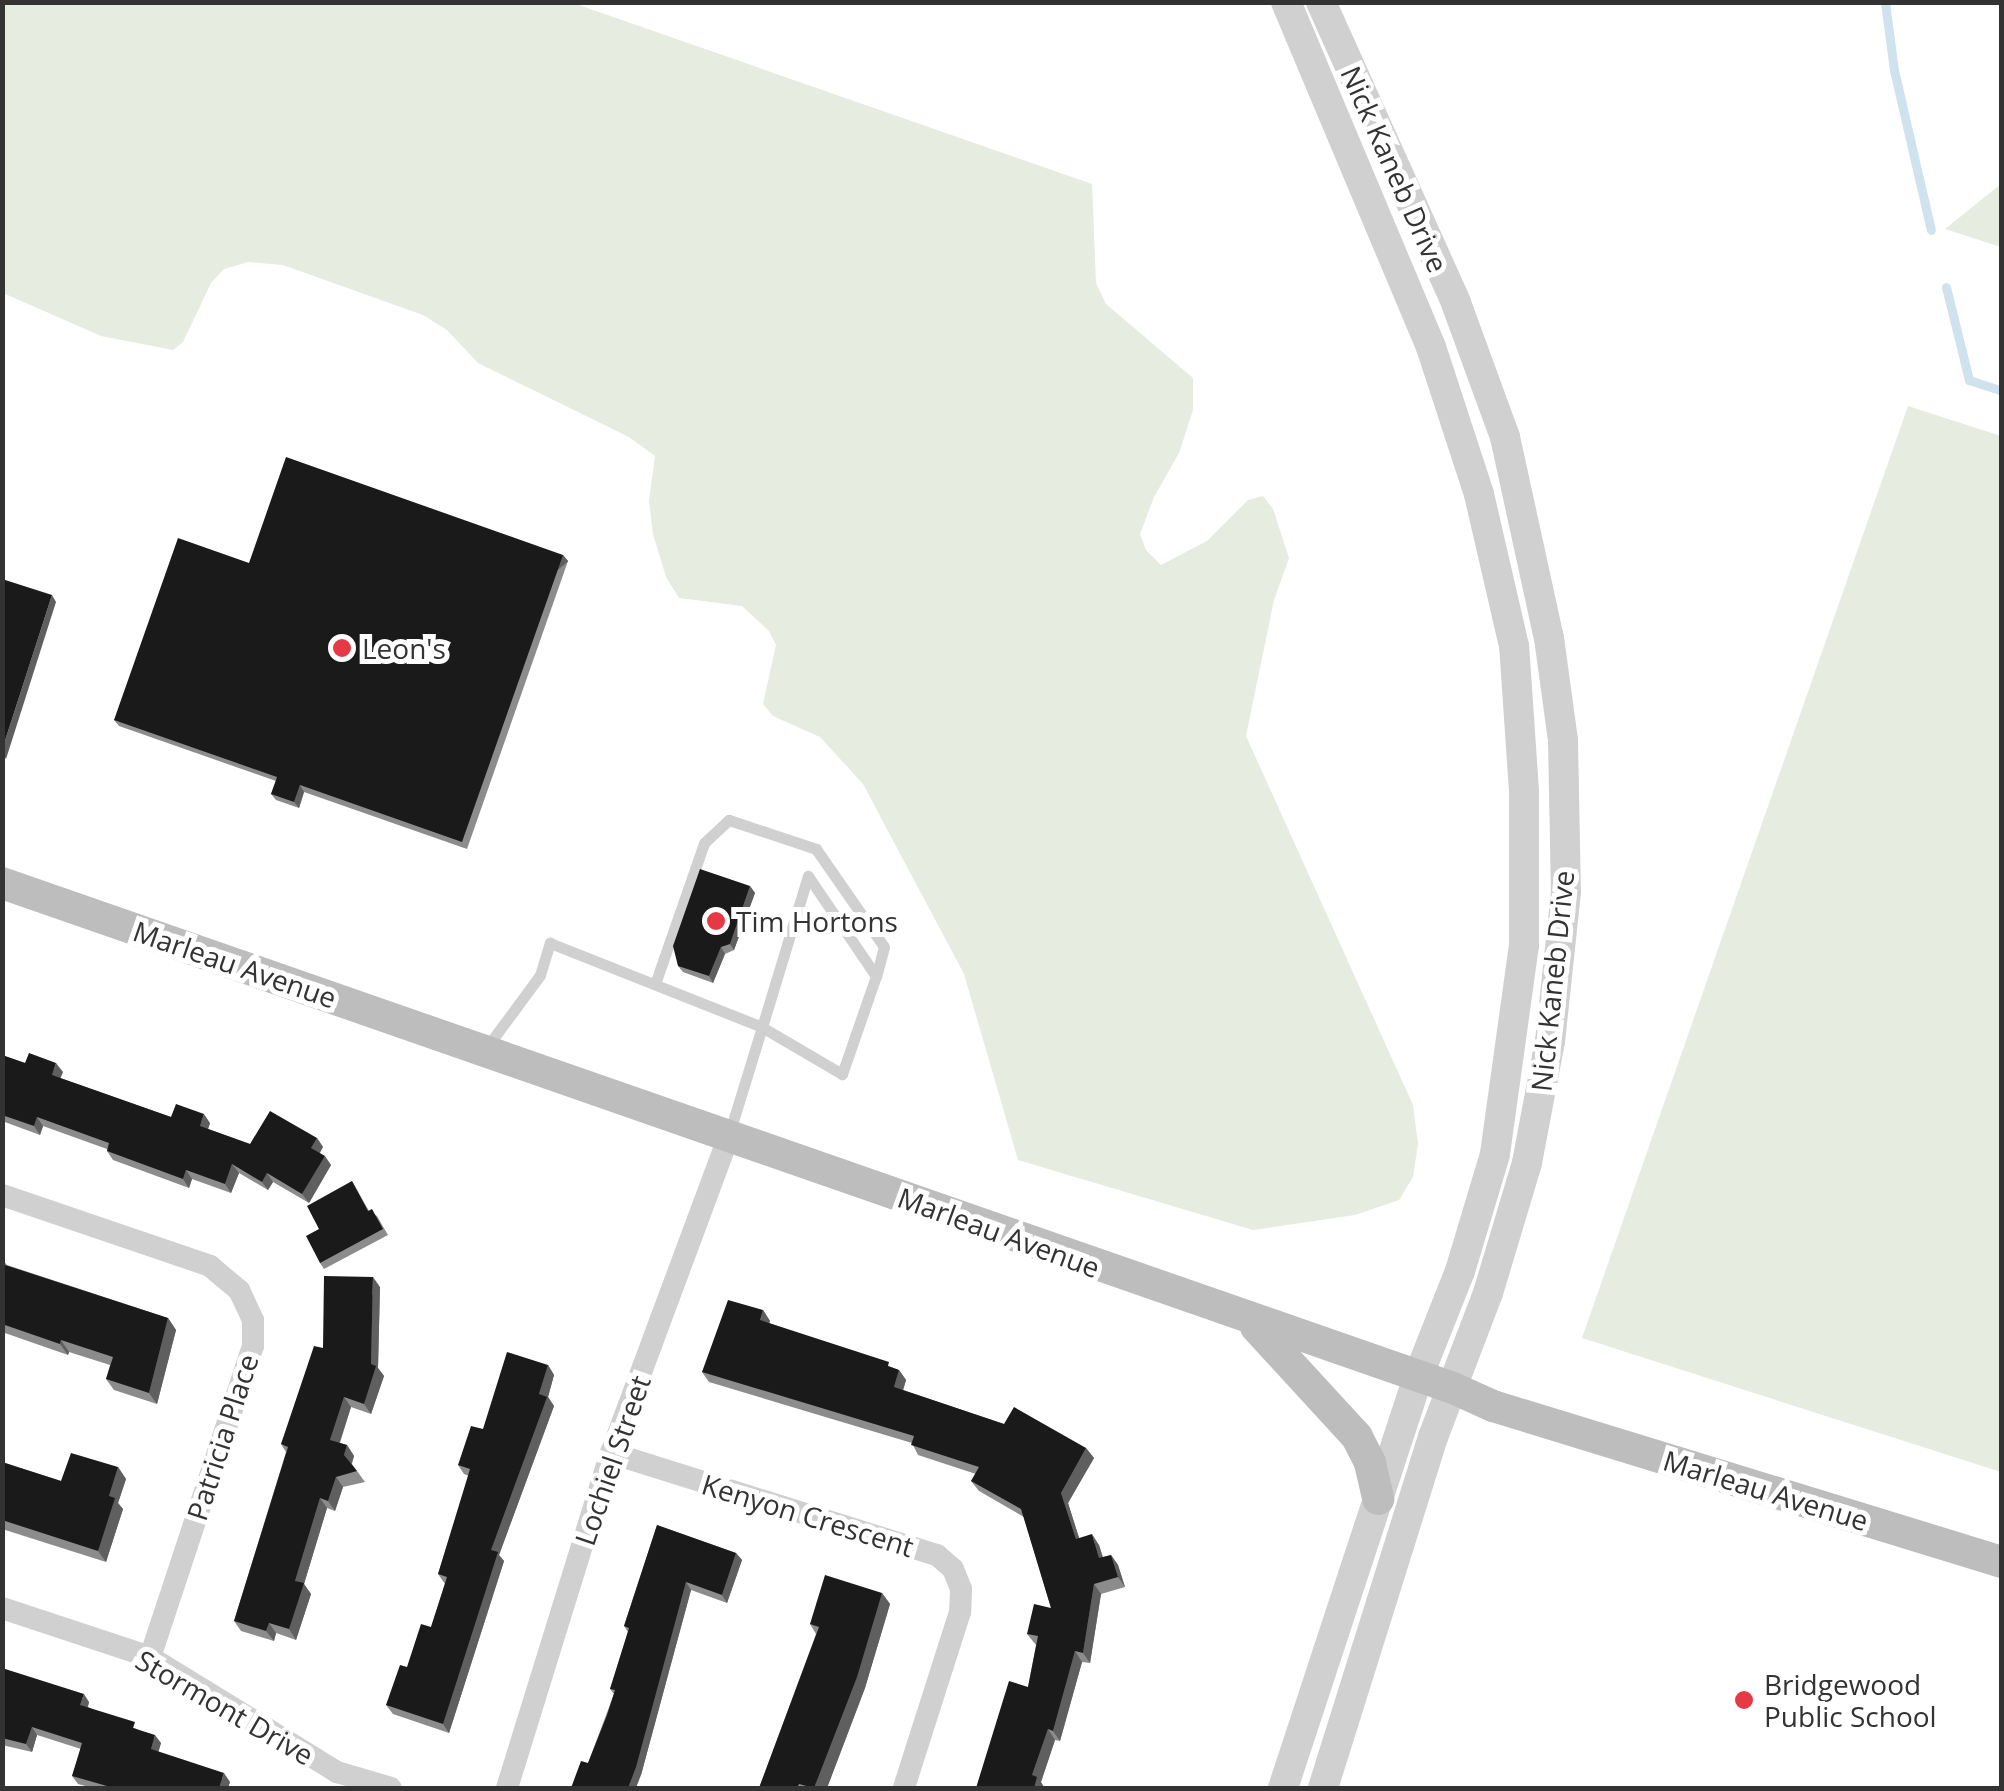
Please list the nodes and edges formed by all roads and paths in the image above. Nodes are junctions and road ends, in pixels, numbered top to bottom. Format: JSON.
{"nodes":[{"id":1,"x":1286,"y":2,"type":"edge"},
{"id":2,"x":1321,"y":2,"type":"edge"},
{"id":3,"x":2,"y":883,"type":"edge"},
{"id":4,"x":876,"y":976,"type":"junction"},
{"id":5,"x":654,"y":984,"type":"junction"},
{"id":6,"x":762,"y":1027,"type":"junction"},
{"id":7,"x":484,"y":1051,"type":"junction"},
{"id":8,"x":729,"y":1135,"type":"junction"},
{"id":9,"x":2,"y":1195,"type":"edge"},
{"id":10,"x":1250,"y":1320,"type":"junction"},
{"id":11,"x":1418,"y":1376,"type":"junction"},
{"id":12,"x":1453,"y":1388,"type":"junction"},
{"id":13,"x":611,"y":1453,"type":"junction"},
{"id":14,"x":1378,"y":1499,"type":"junction"},
{"id":15,"x":2002,"y":1562,"type":"edge"},
{"id":16,"x":2,"y":1608,"type":"edge"},
{"id":17,"x":150,"y":1658,"type":"junction"},
{"id":18,"x":390,"y":1788,"type":"edge"},
{"id":19,"x":507,"y":1788,"type":"edge"},
{"id":20,"x":904,"y":1788,"type":"edge"},
{"id":21,"x":1283,"y":1788,"type":"edge"},
{"id":22,"x":1323,"y":1788,"type":"edge"}],
"edges":[{"from":1,"to":11,"type":"street","name":"Nick Kaneb Drive"},
{"from":2,"to":12,"type":"street","name":"Nick Kaneb Drive"},
{"from":3,"to":7,"type":"main road","name":"Marleau Avenue"},
{"from":4,"to":5,"type":"lane"},
{"from":4,"to":6,"type":"lane"},
{"from":4,"to":6,"type":"lane"},
{"from":5,"to":6,"type":"lane"},
{"from":5,"to":7,"type":"lane"},
{"from":6,"to":8,"type":"lane"},
{"from":7,"to":8,"type":"main road","name":"Marleau Avenue"},
{"from":8,"to":10,"type":"main road","name":"Marleau Avenue"},
{"from":8,"to":13,"type":"street","name":"Lochiel Street"},
{"from":9,"to":17,"type":"street","name":"Patricia Place"},
{"from":10,"to":11,"type":"main road","name":"Marleau Avenue"},
{"from":10,"to":14,"type":"main road"},
{"from":11,"to":12,"type":"main road","name":"Marleau Avenue"},
{"from":11,"to":14,"type":"street","name":"Nick Kaneb Drive"},
{"from":12,"to":15,"type":"main road","name":"Marleau Avenue"},
{"from":12,"to":22,"type":"street","name":"Nick Kaneb Drive"},
{"from":13,"to":19,"type":"street","name":"Lochiel Street"},
{"from":13,"to":20,"type":"street","name":"Kenyon Crescent"},
{"from":14,"to":21,"type":"street","name":"Nick Kaneb Drive"},
{"from":16,"to":17,"type":"street","name":"Stormont Drive"},
{"from":17,"to":18,"type":"street","name":"Stormont Drive"}]}
